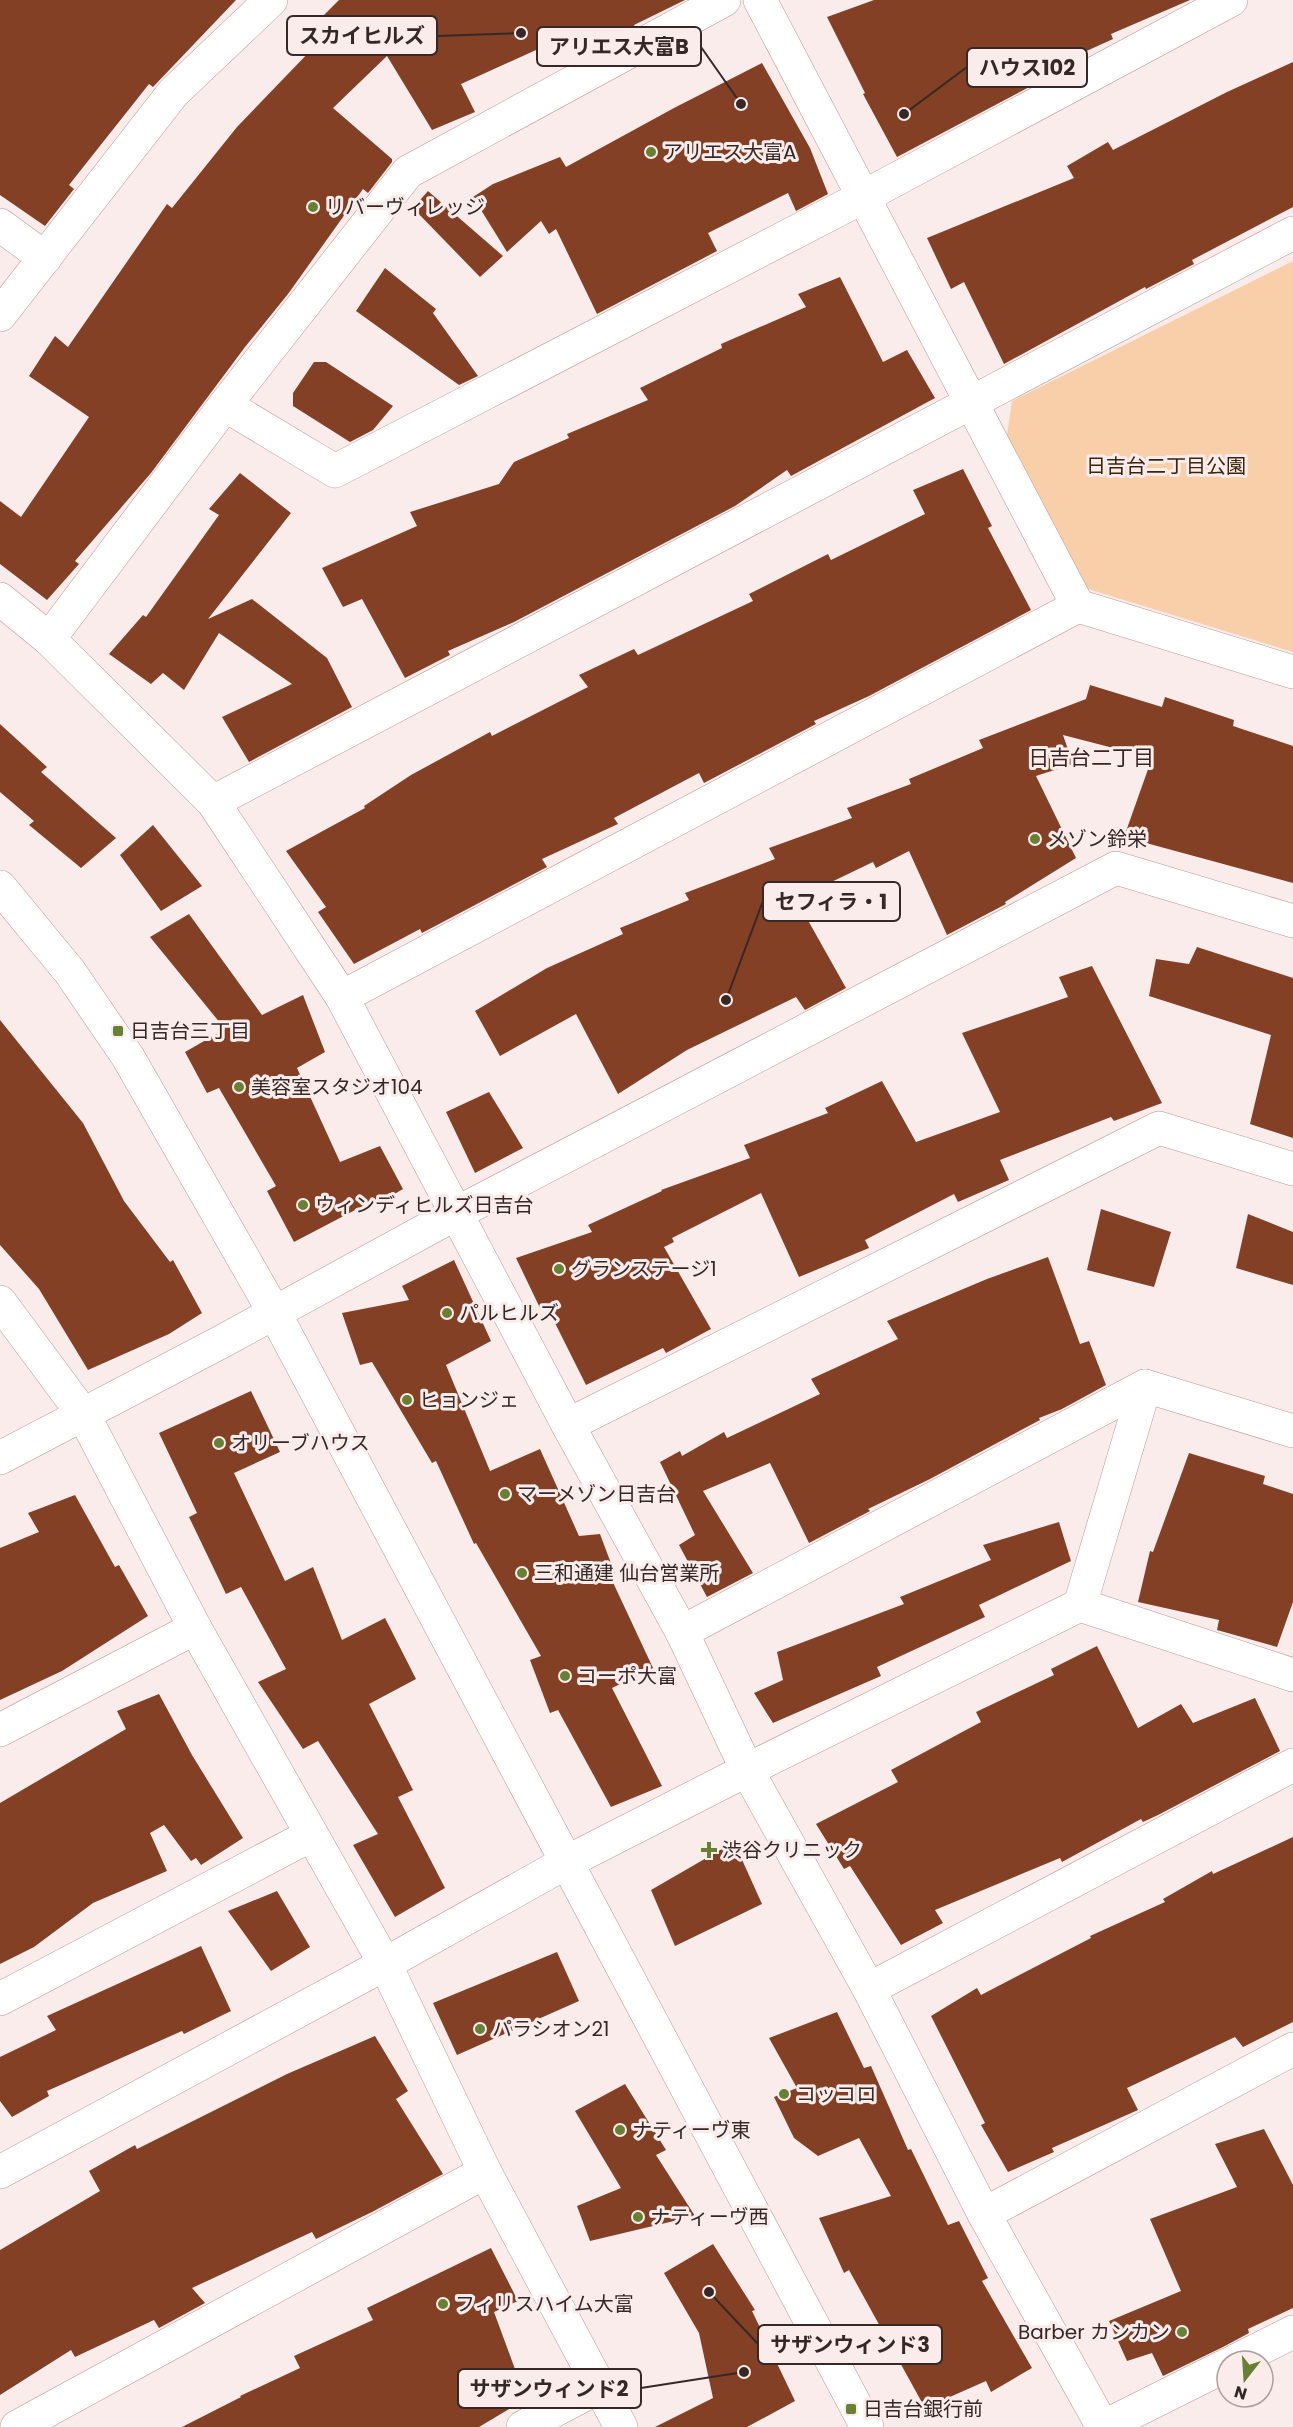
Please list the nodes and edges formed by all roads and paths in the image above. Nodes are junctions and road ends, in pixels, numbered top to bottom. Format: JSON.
{"nodes":[{"id":1,"x":271,"y":0,"type":"edge"},
{"id":2,"x":724,"y":0,"type":"edge"},
{"id":3,"x":760,"y":0,"type":"edge"},
{"id":4,"x":1231,"y":0,"type":"edge"},
{"id":5,"x":863,"y":197,"type":"junction"},
{"id":6,"x":0,"y":225,"type":"edge"},
{"id":7,"x":1293,"y":233,"type":"edge"},
{"id":8,"x":45,"y":258,"type":"junction"},
{"id":9,"x":0,"y":315,"type":"edge"},
{"id":10,"x":971,"y":404,"type":"junction"},
{"id":11,"x":225,"y":405,"type":"junction"},
{"id":12,"x":0,"y":599,"type":"edge"},
{"id":13,"x":1078,"y":606,"type":"junction"},
{"id":14,"x":49,"y":639,"type":"junction"},
{"id":15,"x":1293,"y":672,"type":"edge"},
{"id":16,"x":213,"y":802,"type":"junction"},
{"id":17,"x":0,"y":887,"type":"edge"},
{"id":18,"x":1293,"y":921,"type":"edge"},
{"id":19,"x":342,"y":997,"type":"junction"},
{"id":20,"x":1293,"y":1168,"type":"edge"},
{"id":21,"x":457,"y":1213,"type":"junction"},
{"id":22,"x":0,"y":1302,"type":"edge"},
{"id":23,"x":274,"y":1312,"type":"junction"},
{"id":24,"x":1145,"y":1386,"type":"junction"},
{"id":25,"x":83,"y":1414,"type":"junction"},
{"id":26,"x":568,"y":1425,"type":"junction"},
{"id":27,"x":1293,"y":1431,"type":"edge"},
{"id":28,"x":0,"y":1458,"type":"edge"},
{"id":29,"x":1080,"y":1605,"type":"junction"},
{"id":30,"x":195,"y":1628,"type":"junction"},
{"id":31,"x":682,"y":1632,"type":"junction"},
{"id":32,"x":1293,"y":1675,"type":"edge"},
{"id":33,"x":0,"y":1730,"type":"edge"},
{"id":34,"x":1293,"y":1765,"type":"edge"},
{"id":35,"x":747,"y":1770,"type":"junction"},
{"id":36,"x":311,"y":1834,"type":"junction"},
{"id":37,"x":565,"y":1863,"type":"junction"},
{"id":38,"x":385,"y":1964,"type":"junction"},
{"id":39,"x":869,"y":1989,"type":"junction"},
{"id":40,"x":0,"y":1999,"type":"edge"},
{"id":41,"x":1293,"y":2049,"type":"edge"},
{"id":42,"x":0,"y":2172,"type":"edge"},
{"id":43,"x":485,"y":2172,"type":"junction"},
{"id":44,"x":984,"y":2214,"type":"junction"},
{"id":45,"x":1293,"y":2332,"type":"edge"},
{"id":46,"x":1259,"y":2349,"type":"edge"},
{"id":47,"x":1215,"y":2371,"type":"edge"},
{"id":48,"x":600,"y":2387,"type":"junction"},
{"id":49,"x":17,"y":2427,"type":"edge"},
{"id":50,"x":523,"y":2427,"type":"edge"},
{"id":51,"x":621,"y":2427,"type":"edge"},
{"id":52,"x":867,"y":2427,"type":"edge"}],
"edges":[{"from":1,"to":8,"type":"street"},
{"from":2,"to":11,"type":"street"},
{"from":3,"to":5,"type":"street"},
{"from":4,"to":5,"type":"street"},
{"from":5,"to":10,"type":"street"},
{"from":5,"to":11,"type":"street"},
{"from":6,"to":8,"type":"street"},
{"from":7,"to":10,"type":"street"},
{"from":8,"to":9,"type":"street"},
{"from":10,"to":13,"type":"street"},
{"from":10,"to":16,"type":"street"},
{"from":11,"to":14,"type":"street"},
{"from":12,"to":14,"type":"street"},
{"from":13,"to":15,"type":"street"},
{"from":13,"to":19,"type":"street"},
{"from":14,"to":16,"type":"street"},
{"from":16,"to":19,"type":"street"},
{"from":17,"to":23,"type":"street"},
{"from":18,"to":21,"type":"street"},
{"from":19,"to":21,"type":"street"},
{"from":20,"to":26,"type":"street"},
{"from":21,"to":23,"type":"street"},
{"from":21,"to":26,"type":"street"},
{"from":22,"to":25,"type":"street"},
{"from":23,"to":25,"type":"street"},
{"from":23,"to":37,"type":"street"},
{"from":24,"to":27,"type":"street"},
{"from":24,"to":29,"type":"street"},
{"from":24,"to":31,"type":"street"},
{"from":25,"to":28,"type":"street"},
{"from":25,"to":30,"type":"street"},
{"from":26,"to":31,"type":"street"},
{"from":29,"to":32,"type":"street"},
{"from":29,"to":35,"type":"street"},
{"from":30,"to":33,"type":"street"},
{"from":30,"to":36,"type":"street"},
{"from":31,"to":35,"type":"street"},
{"from":34,"to":39,"type":"street"},
{"from":35,"to":37,"type":"street"},
{"from":35,"to":39,"type":"street"},
{"from":36,"to":38,"type":"street"},
{"from":36,"to":40,"type":"street"},
{"from":37,"to":38,"type":"street"},
{"from":37,"to":52,"type":"street"},
{"from":38,"to":42,"type":"street"},
{"from":38,"to":43,"type":"street"},
{"from":39,"to":44,"type":"street"},
{"from":41,"to":44,"type":"street"},
{"from":43,"to":48,"type":"street"},
{"from":43,"to":49,"type":"street"},
{"from":44,"to":47,"type":"street"},
{"from":45,"to":46,"type":"street"},
{"from":48,"to":50,"type":"street"},
{"from":48,"to":51,"type":"street"}]}
